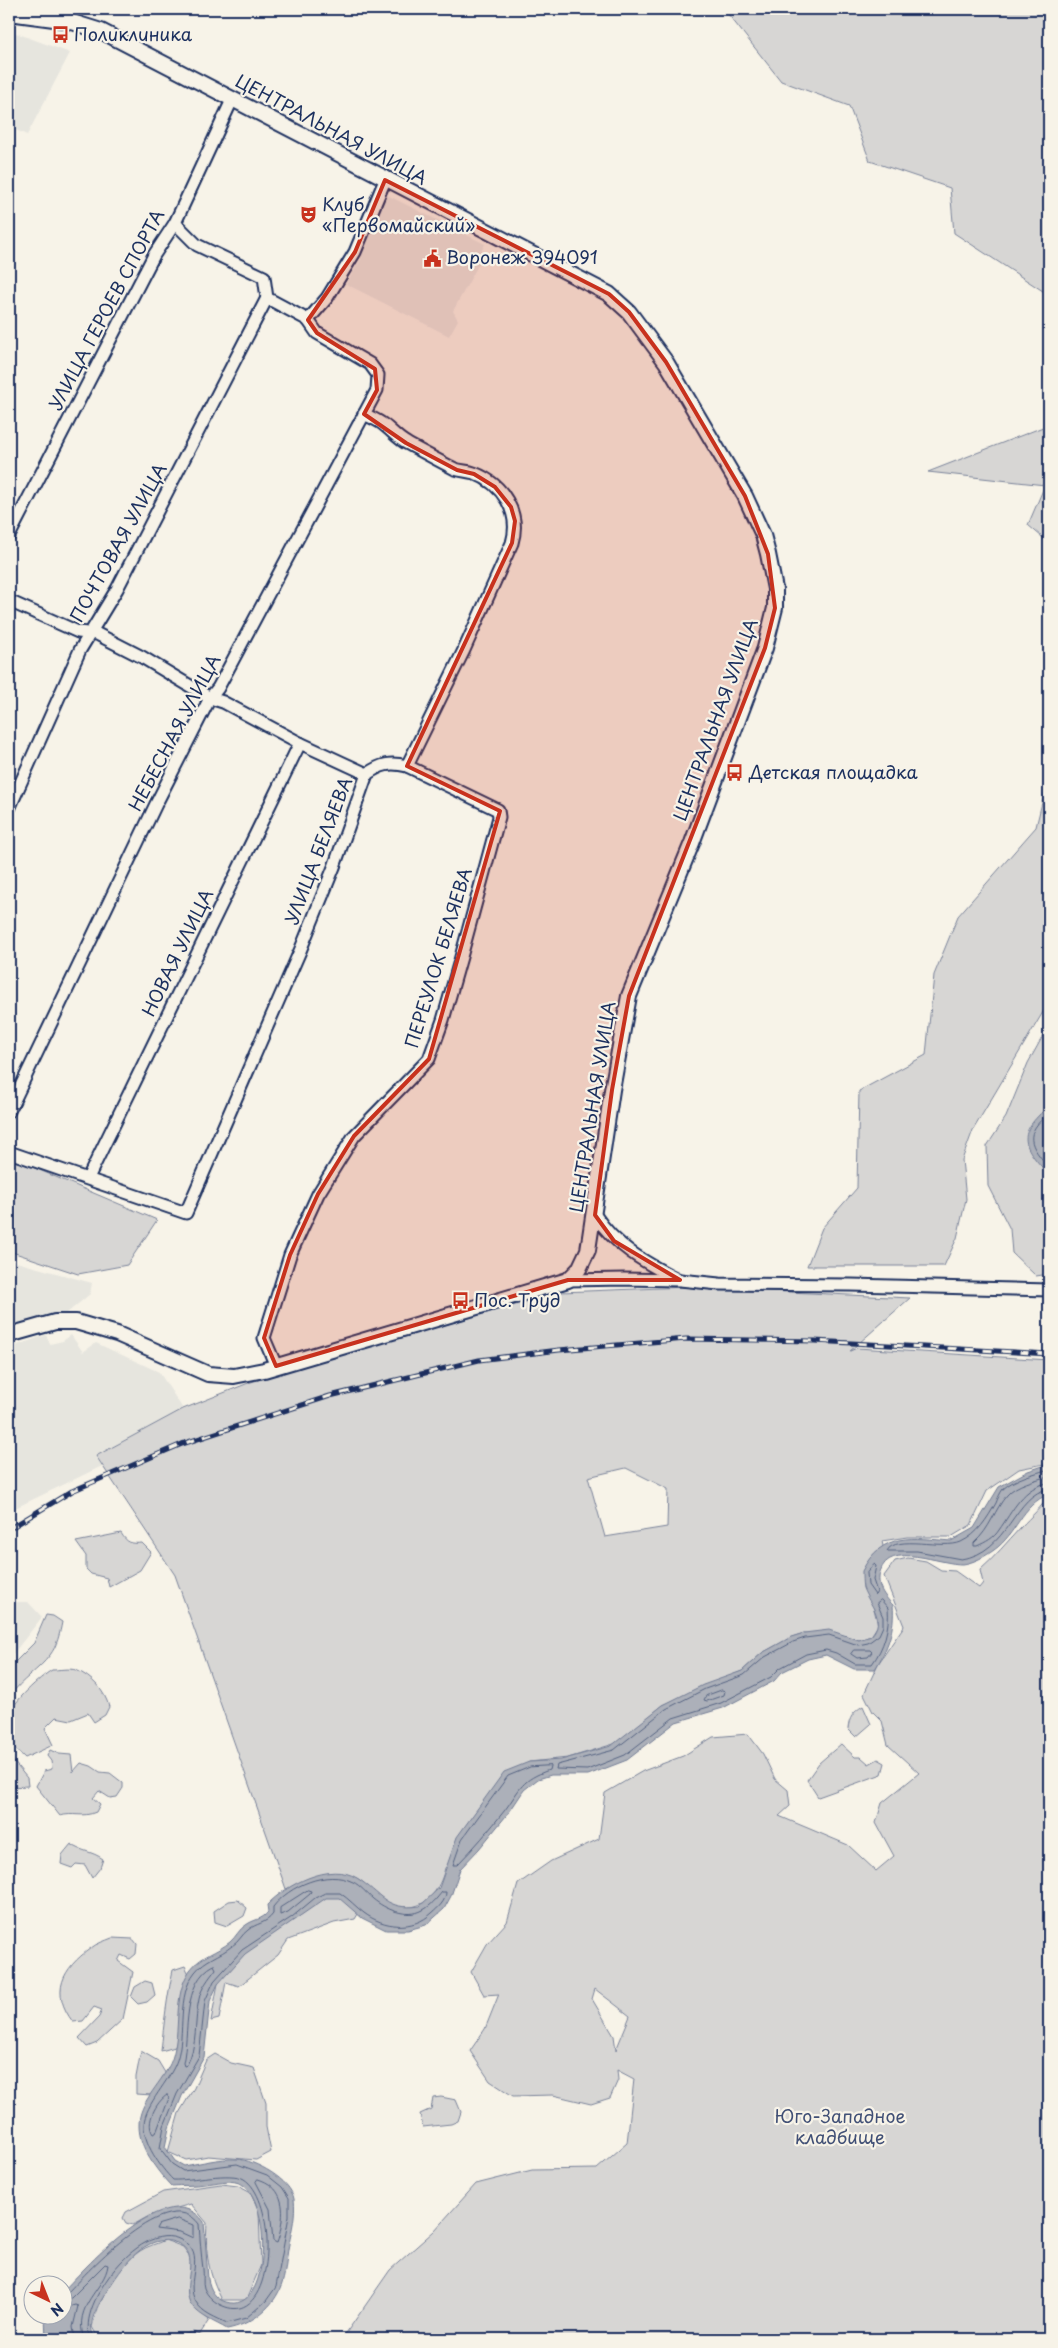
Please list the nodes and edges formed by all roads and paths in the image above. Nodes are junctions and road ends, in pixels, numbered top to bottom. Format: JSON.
{"nodes":[{"id":1,"x":9,"y":13,"type":"edge"},
{"id":2,"x":45,"y":13,"type":"edge"},
{"id":3,"x":232,"y":100,"type":"junction"},
{"id":4,"x":385,"y":180,"type":"junction"},
{"id":5,"x":174,"y":223,"type":"junction"},
{"id":6,"x":267,"y":298,"type":"junction"},
{"id":7,"x":308,"y":320,"type":"junction"},
{"id":8,"x":364,"y":414,"type":"junction"},
{"id":9,"x":9,"y":536,"type":"edge"},
{"id":10,"x":9,"y":602,"type":"edge"},
{"id":11,"x":89,"y":634,"type":"junction"},
{"id":12,"x":210,"y":698,"type":"junction"},
{"id":13,"x":300,"y":743,"type":"junction"},
{"id":14,"x":407,"y":766,"type":"junction"},
{"id":15,"x":367,"y":774,"type":"junction"},
{"id":16,"x":9,"y":809,"type":"edge"},
{"id":17,"x":9,"y":1111,"type":"edge"},
{"id":18,"x":9,"y":1152,"type":"edge"},
{"id":19,"x":88,"y":1178,"type":"junction"},
{"id":20,"x":594,"y":1215,"type":"junction"},
{"id":21,"x":568,"y":1280,"type":"junction"},
{"id":22,"x":680,"y":1280,"type":"junction"},
{"id":23,"x":1049,"y":1290,"type":"edge"},
{"id":24,"x":9,"y":1335,"type":"edge"},
{"id":25,"x":276,"y":1366,"type":"junction"}],
"edges":[{"from":1,"to":2,"type":"street","name":"ЦЕНТРАЛЬНАЯ УЛИЦА"},
{"from":2,"to":3,"type":"street","name":"ЦЕНТРАЛЬНАЯ УЛИЦА"},
{"from":3,"to":4,"type":"street","name":"ЦЕНТРАЛЬНАЯ УЛИЦА"},
{"from":3,"to":5,"type":"street","name":"УЛИЦА ГЕРОЕВ СПОРТА"},
{"from":4,"to":7,"type":"street"},
{"from":4,"to":20,"type":"street","name":"ЦЕНТРАЛЬНАЯ УЛИЦА"},
{"from":5,"to":6,"type":"street"},
{"from":5,"to":9,"type":"street","name":"УЛИЦА ГЕРОЕВ СПОРТА"},
{"from":6,"to":7,"type":"street"},
{"from":6,"to":11,"type":"street","name":"ПОЧТОВАЯ УЛИЦА"},
{"from":7,"to":8,"type":"street","name":"НЕБЕСНАЯ УЛИЦА"},
{"from":8,"to":12,"type":"street","name":"НЕБЕСНАЯ УЛИЦА"},
{"from":8,"to":14,"type":"street"},
{"from":10,"to":11,"type":"street"},
{"from":11,"to":12,"type":"street"},
{"from":11,"to":16,"type":"street","name":"ПОЧТОВАЯ УЛИЦА"},
{"from":12,"to":13,"type":"street"},
{"from":12,"to":17,"type":"street","name":"НЕБЕСНАЯ УЛИЦА"},
{"from":13,"to":15,"type":"street"},
{"from":13,"to":19,"type":"street","name":"НОВАЯ УЛИЦА"},
{"from":14,"to":15,"type":"street","name":"УЛИЦА БЕЛЯЕВА"},
{"from":14,"to":25,"type":"street","name":"ПЕРЕУЛОК БЕЛЯЕВА"},
{"from":15,"to":19,"type":"street","name":"УЛИЦА БЕЛЯЕВА"},
{"from":18,"to":19,"type":"street"},
{"from":20,"to":21,"type":"street","name":"ЦЕНТРАЛЬНАЯ УЛИЦА"},
{"from":20,"to":22,"type":"street"},
{"from":21,"to":22,"type":"street"},
{"from":21,"to":25,"type":"street"},
{"from":22,"to":23,"type":"street"},
{"from":24,"to":25,"type":"street"}]}
